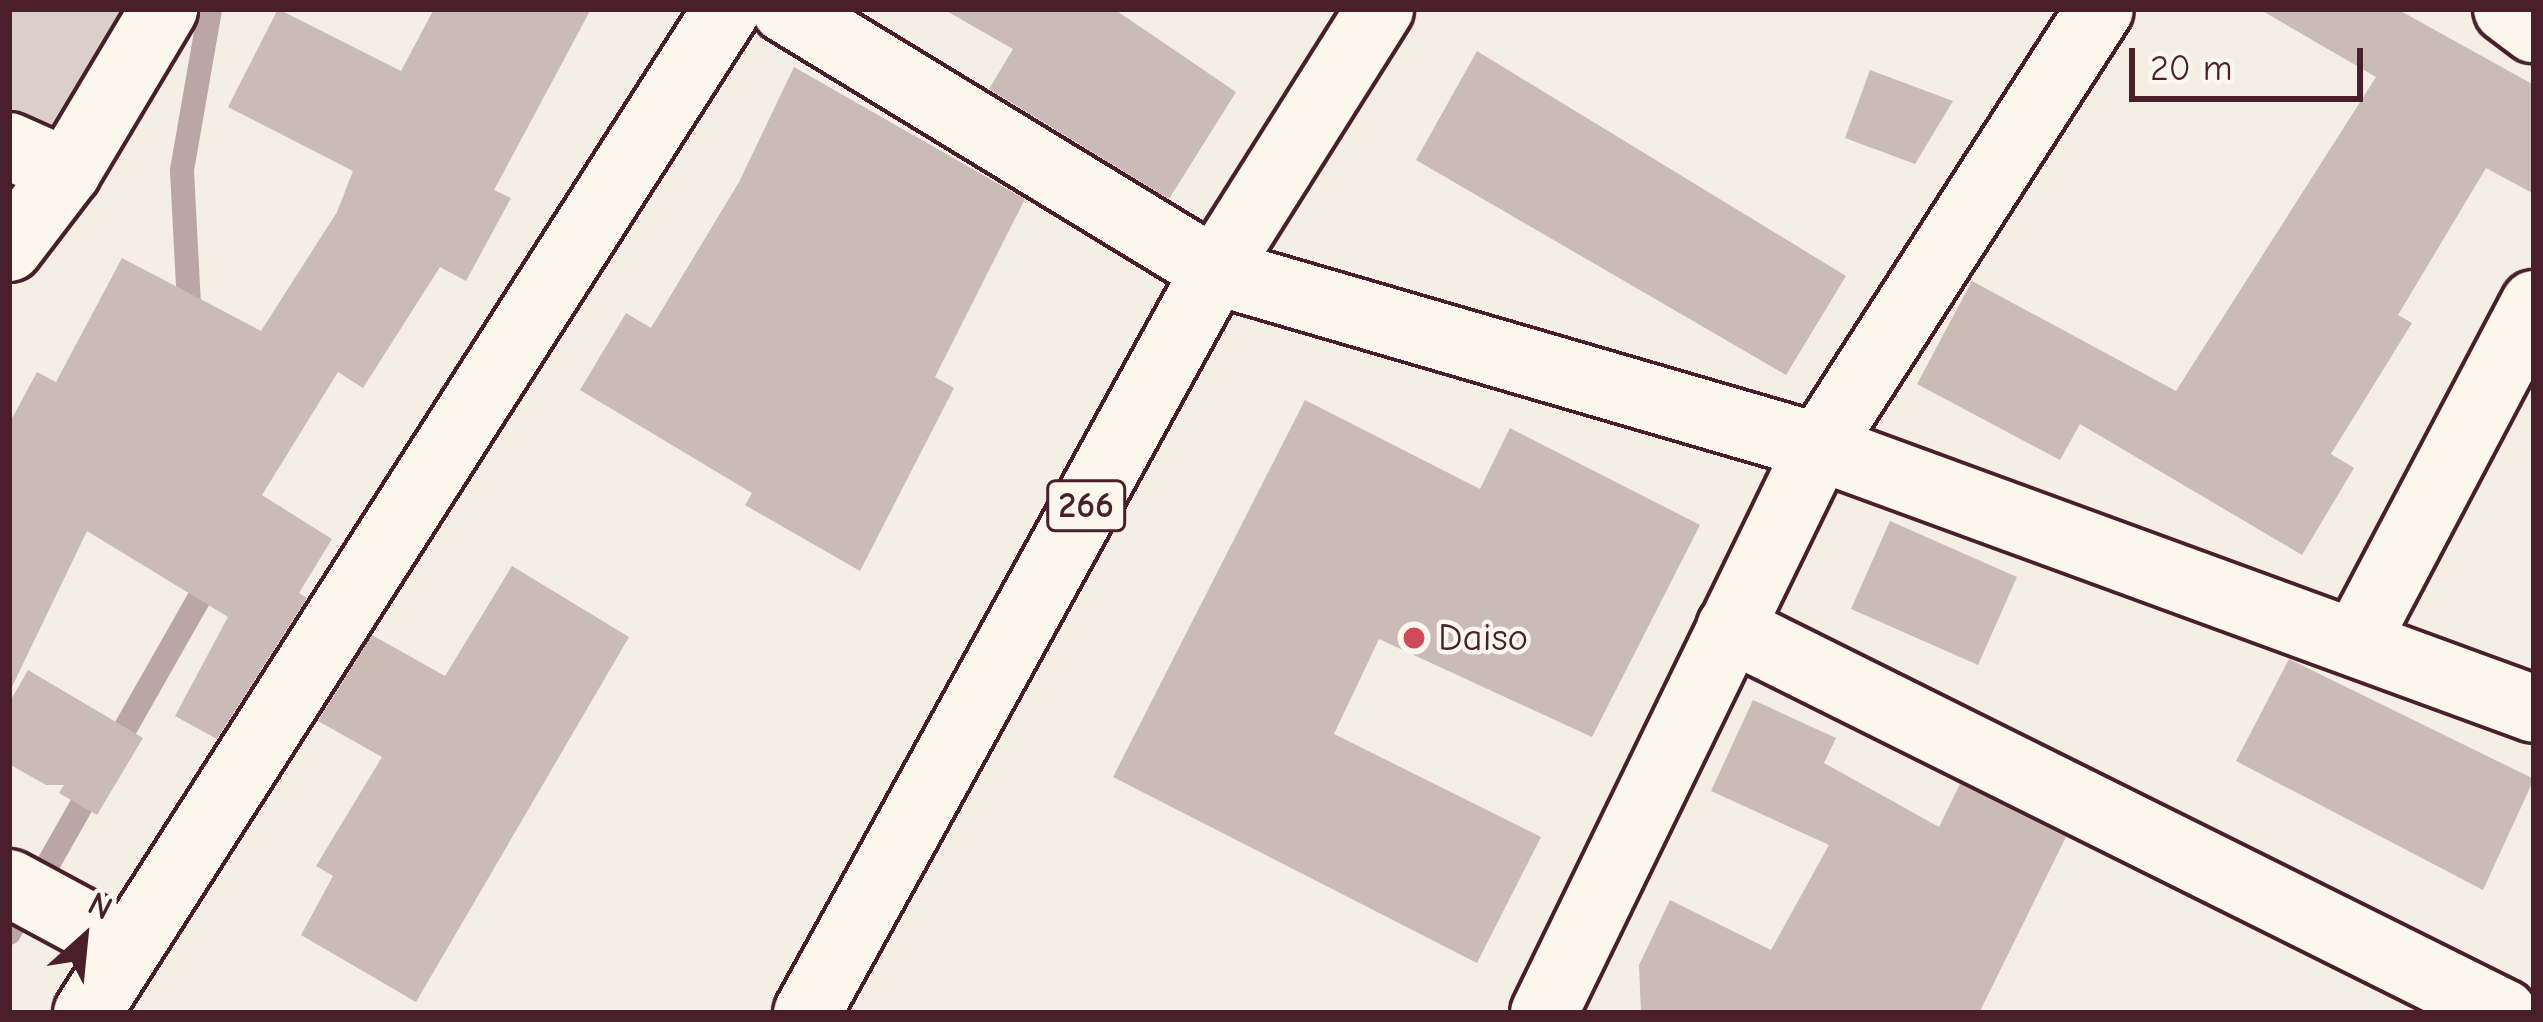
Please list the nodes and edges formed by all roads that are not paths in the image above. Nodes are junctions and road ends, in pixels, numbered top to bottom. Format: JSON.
{"nodes":[{"id":1,"x":164,"y":9,"type":"edge"},
{"id":2,"x":727,"y":9,"type":"edge"},
{"id":3,"x":785,"y":9,"type":"edge"},
{"id":4,"x":1380,"y":9,"type":"edge"},
{"id":5,"x":2100,"y":9,"type":"edge"},
{"id":6,"x":2506,"y":9,"type":"edge"},
{"id":7,"x":2534,"y":29,"type":"edge"},
{"id":8,"x":38,"y":159,"type":"edge"},
{"id":9,"x":9,"y":248,"type":"edge"},
{"id":10,"x":1215,"y":271,"type":"junction"},
{"id":11,"x":2534,"y":304,"type":"edge"},
{"id":12,"x":1819,"y":447,"type":"junction"},
{"id":13,"x":1730,"y":628,"type":"junction"},
{"id":14,"x":2356,"y":640,"type":"junction"},
{"id":15,"x":2534,"y":710,"type":"edge"},
{"id":16,"x":9,"y":883,"type":"edge"},
{"id":17,"x":126,"y":946,"type":"junction"},
{"id":18,"x":1549,"y":1012,"type":"edge"},
{"id":19,"x":87,"y":1013,"type":"edge"},
{"id":20,"x":807,"y":1013,"type":"edge"},
{"id":21,"x":2504,"y":1013,"type":"edge"}],
"edges":[{"from":1,"to":8,"type":"main road"},
{"from":2,"to":17,"type":"main road"},
{"from":3,"to":10,"type":"main road"},
{"from":4,"to":10,"type":"main road","number":"266"},
{"from":5,"to":12,"type":"main road"},
{"from":6,"to":7,"type":"main road"},
{"from":8,"to":9,"type":"main road"},
{"from":10,"to":12,"type":"main road"},
{"from":10,"to":20,"type":"main road","number":"266"},
{"from":11,"to":14,"type":"main road"},
{"from":12,"to":13,"type":"main road"},
{"from":12,"to":14,"type":"main road"},
{"from":13,"to":18,"type":"main road"},
{"from":13,"to":21,"type":"main road"},
{"from":14,"to":15,"type":"main road"},
{"from":16,"to":17,"type":"main road"},
{"from":17,"to":19,"type":"main road"}]}
